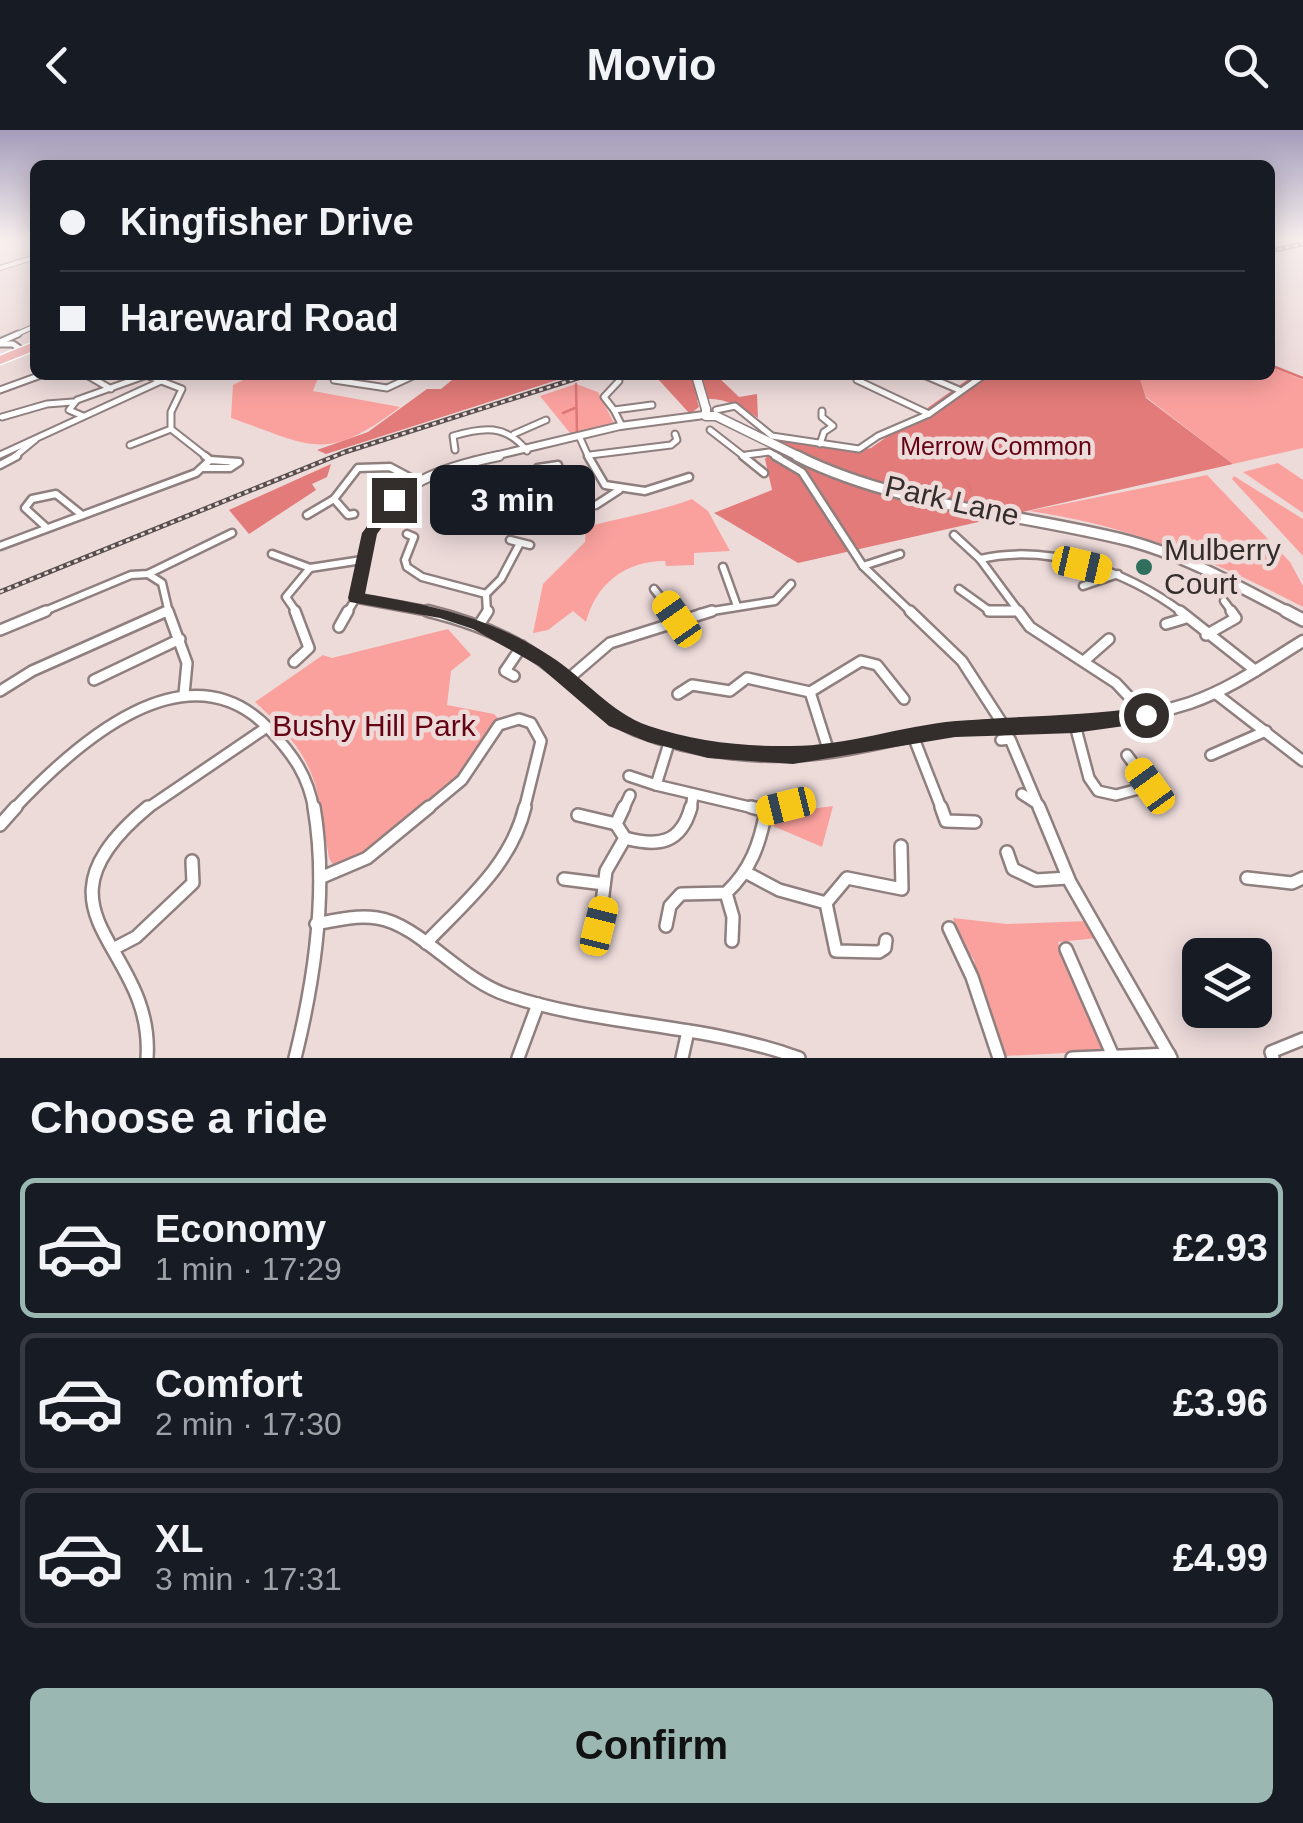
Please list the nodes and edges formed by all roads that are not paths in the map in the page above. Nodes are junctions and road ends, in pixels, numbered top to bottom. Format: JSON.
{"nodes":[{"id":1,"x":30,"y":328,"type":"edge"},
{"id":2,"x":0,"y":343,"type":"edge"},
{"id":3,"x":30,"y":348,"type":"edge"},
{"id":4,"x":22,"y":351,"type":"junction"},
{"id":5,"x":0,"y":360,"type":"edge"},
{"id":6,"x":30,"y":379,"type":"edge"},
{"id":7,"x":96,"y":380,"type":"edge"},
{"id":8,"x":134,"y":380,"type":"edge"},
{"id":9,"x":334,"y":380,"type":"dead end"},
{"id":10,"x":411,"y":380,"type":"edge"},
{"id":11,"x":698,"y":380,"type":"edge"},
{"id":12,"x":857,"y":380,"type":"dead end"},
{"id":13,"x":936,"y":380,"type":"edge"},
{"id":14,"x":977,"y":380,"type":"edge"},
{"id":15,"x":161,"y":381,"type":"joint"},
{"id":16,"x":619,"y":381,"type":"dead end"},
{"id":17,"x":359,"y":384,"type":"junction"},
{"id":18,"x":111,"y":389,"type":"junction"},
{"id":19,"x":0,"y":390,"type":"edge"},
{"id":20,"x":959,"y":390,"type":"junction"},
{"id":21,"x":350,"y":394,"type":"dead end"},
{"id":22,"x":73,"y":402,"type":"junction"},
{"id":23,"x":652,"y":405,"type":"dead end"},
{"id":24,"x":614,"y":410,"type":"junction"},
{"id":25,"x":822,"y":411,"type":"dead end"},
{"id":26,"x":711,"y":412,"type":"junction"},
{"id":27,"x":929,"y":414,"type":"junction"},
{"id":28,"x":2,"y":416,"type":"edge"},
{"id":29,"x":83,"y":416,"type":"junction"},
{"id":30,"x":546,"y":420,"type":"dead end"},
{"id":31,"x":622,"y":426,"type":"junction"},
{"id":32,"x":171,"y":429,"type":"junction"},
{"id":33,"x":710,"y":430,"type":"dead end"},
{"id":34,"x":514,"y":434,"type":"junction"},
{"id":35,"x":676,"y":434,"type":"dead end"},
{"id":36,"x":38,"y":437,"type":"junction"},
{"id":37,"x":580,"y":438,"type":"junction"},
{"id":38,"x":820,"y":444,"type":"junction"},
{"id":39,"x":131,"y":445,"type":"dead end"},
{"id":40,"x":455,"y":450,"type":"dead end"},
{"id":41,"x":526,"y":451,"type":"junction"},
{"id":42,"x":0,"y":454,"type":"edge"},
{"id":43,"x":590,"y":455,"type":"junction"},
{"id":44,"x":746,"y":455,"type":"junction"},
{"id":45,"x":210,"y":460,"type":"junction"},
{"id":46,"x":474,"y":461,"type":"junction"},
{"id":47,"x":0,"y":464,"type":"edge"},
{"id":48,"x":558,"y":465,"type":"dead end"},
{"id":49,"x":204,"y":468,"type":"junction"},
{"id":50,"x":764,"y":473,"type":"dead end"},
{"id":51,"x":689,"y":477,"type":"dead end"},
{"id":52,"x":418,"y":482,"type":"junction"},
{"id":53,"x":484,"y":488,"type":"junction"},
{"id":54,"x":538,"y":490,"type":"junction"},
{"id":55,"x":619,"y":490,"type":"junction"},
{"id":56,"x":492,"y":492,"type":"junction"},
{"id":57,"x":444,"y":493,"type":"dead end"},
{"id":58,"x":334,"y":499,"type":"junction"},
{"id":59,"x":596,"y":505,"type":"dead end"},
{"id":60,"x":480,"y":511,"type":"dead end"},
{"id":61,"x":354,"y":514,"type":"dead end"},
{"id":62,"x":82,"y":515,"type":"junction"},
{"id":63,"x":307,"y":515,"type":"dead end"},
{"id":64,"x":532,"y":515,"type":"dead end"},
{"id":65,"x":47,"y":528,"type":"junction"},
{"id":66,"x":232,"y":533,"type":"dead end"},
{"id":67,"x":954,"y":535,"type":"dead end"},
{"id":68,"x":426,"y":536,"type":"dead end"},
{"id":69,"x":510,"y":540,"type":"dead end"},
{"id":70,"x":530,"y":545,"type":"dead end"},
{"id":71,"x":1045,"y":545,"type":"dead end"},
{"id":72,"x":0,"y":546,"type":"edge"},
{"id":73,"x":519,"y":546,"type":"junction"},
{"id":74,"x":272,"y":554,"type":"dead end"},
{"id":75,"x":900,"y":554,"type":"dead end"},
{"id":76,"x":1046,"y":556,"type":"junction"},
{"id":77,"x":980,"y":559,"type":"junction"},
{"id":78,"x":362,"y":560,"type":"junction"},
{"id":79,"x":864,"y":566,"type":"junction"},
{"id":80,"x":723,"y":567,"type":"dead end"},
{"id":81,"x":310,"y":568,"type":"junction"},
{"id":82,"x":148,"y":574,"type":"junction"},
{"id":83,"x":1118,"y":574,"type":"junction"},
{"id":84,"x":791,"y":584,"type":"dead end"},
{"id":85,"x":1084,"y":586,"type":"dead end"},
{"id":86,"x":654,"y":589,"type":"dead end"},
{"id":87,"x":959,"y":590,"type":"dead end"},
{"id":88,"x":486,"y":594,"type":"junction"},
{"id":89,"x":356,"y":598,"type":"junction"},
{"id":90,"x":1224,"y":601,"type":"dead end"},
{"id":91,"x":737,"y":606,"type":"junction"},
{"id":92,"x":1014,"y":611,"type":"junction"},
{"id":93,"x":167,"y":612,"type":"junction"},
{"id":94,"x":1186,"y":618,"type":"junction"},
{"id":95,"x":677,"y":619,"type":"junction"},
{"id":96,"x":1303,"y":620,"type":"edge"},
{"id":97,"x":1166,"y":624,"type":"dead end"},
{"id":98,"x":479,"y":625,"type":"junction"},
{"id":99,"x":338,"y":627,"type":"dead end"},
{"id":100,"x":0,"y":630,"type":"edge"},
{"id":101,"x":1206,"y":635,"type":"junction"},
{"id":102,"x":180,"y":639,"type":"junction"},
{"id":103,"x":1109,"y":639,"type":"dead end"},
{"id":104,"x":1303,"y":642,"type":"edge"},
{"id":105,"x":522,"y":646,"type":"junction"},
{"id":106,"x":1084,"y":661,"type":"junction"},
{"id":107,"x":294,"y":662,"type":"dead end"},
{"id":108,"x":1256,"y":672,"type":"junction"},
{"id":109,"x":514,"y":676,"type":"dead end"},
{"id":110,"x":94,"y":680,"type":"dead end"},
{"id":111,"x":566,"y":680,"type":"junction"},
{"id":112,"x":0,"y":691,"type":"edge"},
{"id":113,"x":810,"y":692,"type":"junction"},
{"id":114,"x":1216,"y":693,"type":"junction"},
{"id":115,"x":184,"y":694,"type":"junction"},
{"id":116,"x":678,"y":694,"type":"dead end"},
{"id":117,"x":904,"y":698,"type":"dead end"},
{"id":118,"x":1146,"y":715,"type":"junction"},
{"id":119,"x":1074,"y":725,"type":"junction"},
{"id":120,"x":1004,"y":726,"type":"junction"},
{"id":121,"x":267,"y":727,"type":"junction"},
{"id":122,"x":1266,"y":731,"type":"junction"},
{"id":123,"x":913,"y":736,"type":"junction"},
{"id":124,"x":670,"y":740,"type":"junction"},
{"id":125,"x":1001,"y":740,"type":"dead end"},
{"id":126,"x":829,"y":752,"type":"junction"},
{"id":127,"x":1127,"y":754,"type":"dead end"},
{"id":128,"x":1210,"y":754,"type":"dead end"},
{"id":129,"x":1303,"y":761,"type":"edge"},
{"id":130,"x":629,"y":776,"type":"dead end"},
{"id":131,"x":656,"y":786,"type":"junction"},
{"id":132,"x":1022,"y":794,"type":"dead end"},
{"id":133,"x":630,"y":795,"type":"dead end"},
{"id":134,"x":693,"y":795,"type":"junction"},
{"id":135,"x":786,"y":806,"type":"dead end"},
{"id":136,"x":1040,"y":806,"type":"junction"},
{"id":137,"x":766,"y":811,"type":"junction"},
{"id":138,"x":578,"y":815,"type":"dead end"},
{"id":139,"x":975,"y":822,"type":"dead end"},
{"id":140,"x":616,"y":824,"type":"junction"},
{"id":141,"x":0,"y":825,"type":"edge"},
{"id":142,"x":626,"y":838,"type":"junction"},
{"id":143,"x":902,"y":846,"type":"dead end"},
{"id":144,"x":1007,"y":852,"type":"dead end"},
{"id":145,"x":192,"y":861,"type":"dead end"},
{"id":146,"x":747,"y":874,"type":"junction"},
{"id":147,"x":320,"y":878,"type":"junction"},
{"id":148,"x":1068,"y":878,"type":"junction"},
{"id":149,"x":1247,"y":878,"type":"dead end"},
{"id":150,"x":1303,"y":878,"type":"edge"},
{"id":151,"x":564,"y":879,"type":"dead end"},
{"id":152,"x":604,"y":884,"type":"junction"},
{"id":153,"x":726,"y":893,"type":"junction"},
{"id":154,"x":826,"y":903,"type":"junction"},
{"id":155,"x":316,"y":924,"type":"junction"},
{"id":156,"x":599,"y":926,"type":"dead end"},
{"id":157,"x":666,"y":926,"type":"dead end"},
{"id":158,"x":949,"y":928,"type":"dead end"},
{"id":159,"x":886,"y":940,"type":"dead end"},
{"id":160,"x":732,"y":941,"type":"dead end"},
{"id":161,"x":426,"y":943,"type":"junction"},
{"id":162,"x":113,"y":949,"type":"junction"},
{"id":163,"x":1066,"y":949,"type":"dead end"},
{"id":164,"x":538,"y":1004,"type":"junction"},
{"id":165,"x":688,"y":1031,"type":"junction"},
{"id":166,"x":1303,"y":1039,"type":"edge"},
{"id":167,"x":1113,"y":1056,"type":"junction"},
{"id":168,"x":1170,"y":1056,"type":"edge"},
{"id":169,"x":147,"y":1058,"type":"edge"},
{"id":170,"x":296,"y":1058,"type":"edge"},
{"id":171,"x":518,"y":1058,"type":"edge"},
{"id":172,"x":682,"y":1058,"type":"edge"},
{"id":173,"x":799,"y":1058,"type":"edge"},
{"id":174,"x":999,"y":1058,"type":"edge"},
{"id":175,"x":1072,"y":1058,"type":"edge"},
{"id":176,"x":1273,"y":1058,"type":"edge"}],
"edges":[{"from":1,"to":2,"type":"street"},
{"from":2,"to":4,"type":"street"},
{"from":3,"to":4,"type":"main road"},
{"from":4,"to":5,"type":"main road"},
{"from":6,"to":19,"type":"street"},
{"from":7,"to":18,"type":"street"},
{"from":8,"to":18,"type":"street"},
{"from":9,"to":17,"type":"street"},
{"from":10,"to":17,"type":"street"},
{"from":11,"to":26,"type":"main road"},
{"from":12,"to":27,"type":"street"},
{"from":13,"to":20,"type":"street"},
{"from":14,"to":20,"type":"street"},
{"from":15,"to":29,"type":"street"},
{"from":15,"to":32,"type":"street"},
{"from":16,"to":24,"type":"street"},
{"from":17,"to":21,"type":"street"},
{"from":18,"to":22,"type":"street"},
{"from":20,"to":27,"type":"street"},
{"from":22,"to":28,"type":"street"},
{"from":22,"to":29,"type":"street"},
{"from":23,"to":24,"type":"street"},
{"from":24,"to":31,"type":"street"},
{"from":25,"to":38,"type":"street"},
{"from":26,"to":31,"type":"street"},
{"from":26,"to":38,"type":"street"},
{"from":26,"to":96,"type":"main road","name":"Park Lane"},
{"from":27,"to":38,"type":"street"},
{"from":29,"to":36,"type":"street"},
{"from":30,"to":34,"type":"street"},
{"from":31,"to":37,"type":"street"},
{"from":32,"to":39,"type":"street"},
{"from":32,"to":45,"type":"street"},
{"from":33,"to":44,"type":"street"},
{"from":34,"to":40,"type":"street"},
{"from":34,"to":41,"type":"street"},
{"from":35,"to":43,"type":"street"},
{"from":36,"to":42,"type":"street"},
{"from":36,"to":47,"type":"street"},
{"from":37,"to":41,"type":"street"},
{"from":37,"to":43,"type":"street"},
{"from":41,"to":46,"type":"street"},
{"from":43,"to":55,"type":"street"},
{"from":44,"to":50,"type":"street"},
{"from":44,"to":79,"type":"street"},
{"from":45,"to":49,"type":"street"},
{"from":45,"to":49,"type":"street"},
{"from":46,"to":52,"type":"street"},
{"from":46,"to":53,"type":"street"},
{"from":48,"to":54,"type":"street"},
{"from":49,"to":62,"type":"street"},
{"from":51,"to":55,"type":"street"},
{"from":52,"to":58,"type":"street"},
{"from":52,"to":78,"type":"street"},
{"from":53,"to":56,"type":"street"},
{"from":53,"to":57,"type":"street"},
{"from":54,"to":56,"type":"street"},
{"from":54,"to":64,"type":"street"},
{"from":55,"to":59,"type":"street"},
{"from":56,"to":60,"type":"street"},
{"from":58,"to":61,"type":"street"},
{"from":58,"to":63,"type":"street"},
{"from":62,"to":65,"type":"street"},
{"from":62,"to":65,"type":"street"},
{"from":65,"to":72,"type":"street"},
{"from":66,"to":82,"type":"street"},
{"from":67,"to":77,"type":"street"},
{"from":68,"to":88,"type":"street"},
{"from":69,"to":73,"type":"street"},
{"from":70,"to":73,"type":"street"},
{"from":71,"to":76,"type":"street"},
{"from":73,"to":88,"type":"street"},
{"from":74,"to":81,"type":"street"},
{"from":75,"to":79,"type":"street"},
{"from":76,"to":77,"type":"street"},
{"from":76,"to":83,"type":"street"},
{"from":77,"to":92,"type":"street"},
{"from":78,"to":81,"type":"street"},
{"from":78,"to":89,"type":"street"},
{"from":79,"to":120,"type":"street"},
{"from":80,"to":91,"type":"street"},
{"from":81,"to":107,"type":"street"},
{"from":82,"to":93,"type":"street"},
{"from":82,"to":100,"type":"street"},
{"from":83,"to":85,"type":"street"},
{"from":83,"to":94,"type":"street"},
{"from":84,"to":91,"type":"street"},
{"from":86,"to":95,"type":"street"},
{"from":87,"to":92,"type":"street"},
{"from":88,"to":98,"type":"street"},
{"from":89,"to":98,"type":"street"},
{"from":89,"to":99,"type":"street"},
{"from":90,"to":101,"type":"street"},
{"from":91,"to":95,"type":"street"},
{"from":92,"to":106,"type":"street"},
{"from":93,"to":102,"type":"street"},
{"from":93,"to":112,"type":"street"},
{"from":94,"to":97,"type":"street"},
{"from":94,"to":101,"type":"street"},
{"from":95,"to":111,"type":"street"},
{"from":98,"to":105,"type":"street"},
{"from":101,"to":108,"type":"street"},
{"from":102,"to":110,"type":"street"},
{"from":102,"to":115,"type":"street"},
{"from":103,"to":106,"type":"street"},
{"from":104,"to":108,"type":"street"},
{"from":105,"to":109,"type":"street"},
{"from":105,"to":111,"type":"street"},
{"from":106,"to":118,"type":"street"},
{"from":108,"to":114,"type":"street"},
{"from":111,"to":124,"type":"street"},
{"from":113,"to":116,"type":"street"},
{"from":113,"to":117,"type":"street"},
{"from":113,"to":126,"type":"street"},
{"from":114,"to":118,"type":"street"},
{"from":114,"to":122,"type":"street"},
{"from":115,"to":121,"type":"street"},
{"from":115,"to":141,"type":"street"},
{"from":118,"to":119,"type":"street"},
{"from":119,"to":120,"type":"street"},
{"from":119,"to":127,"type":"street"},
{"from":120,"to":123,"type":"street"},
{"from":121,"to":147,"type":"street"},
{"from":121,"to":162,"type":"street"},
{"from":122,"to":128,"type":"street"},
{"from":122,"to":129,"type":"street"},
{"from":123,"to":126,"type":"street"},
{"from":123,"to":139,"type":"street"},
{"from":124,"to":126,"type":"street"},
{"from":124,"to":131,"type":"street"},
{"from":125,"to":136,"type":"street"},
{"from":130,"to":131,"type":"street"},
{"from":131,"to":134,"type":"street"},
{"from":132,"to":136,"type":"street"},
{"from":133,"to":140,"type":"street"},
{"from":134,"to":137,"type":"street"},
{"from":134,"to":142,"type":"street"},
{"from":135,"to":137,"type":"street"},
{"from":136,"to":148,"type":"street"},
{"from":137,"to":146,"type":"street"},
{"from":138,"to":140,"type":"street"},
{"from":140,"to":142,"type":"street"},
{"from":142,"to":152,"type":"street"},
{"from":143,"to":154,"type":"street"},
{"from":144,"to":148,"type":"street"},
{"from":145,"to":162,"type":"street"},
{"from":146,"to":153,"type":"street"},
{"from":146,"to":154,"type":"street"},
{"from":147,"to":155,"type":"street"},
{"from":147,"to":161,"type":"street"},
{"from":148,"to":168,"type":"street"},
{"from":149,"to":150,"type":"street"},
{"from":151,"to":152,"type":"street"},
{"from":152,"to":156,"type":"street"},
{"from":153,"to":157,"type":"street"},
{"from":153,"to":160,"type":"street"},
{"from":154,"to":159,"type":"street"},
{"from":155,"to":161,"type":"street"},
{"from":155,"to":170,"type":"street"},
{"from":158,"to":174,"type":"street"},
{"from":161,"to":164,"type":"street"},
{"from":162,"to":169,"type":"street"},
{"from":163,"to":167,"type":"street"},
{"from":164,"to":165,"type":"street"},
{"from":164,"to":171,"type":"street"},
{"from":165,"to":172,"type":"street"},
{"from":165,"to":173,"type":"street"},
{"from":166,"to":176,"type":"street"},
{"from":167,"to":168,"type":"street"},
{"from":167,"to":175,"type":"street"}]}
